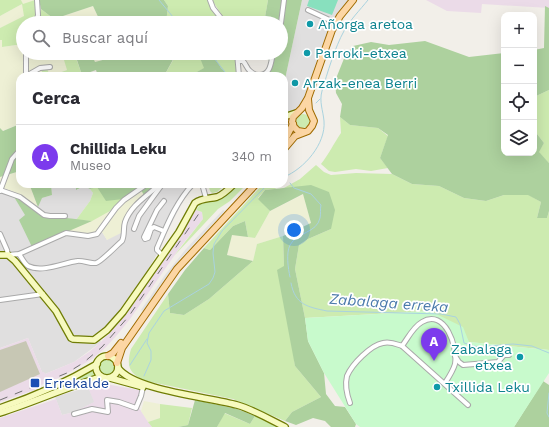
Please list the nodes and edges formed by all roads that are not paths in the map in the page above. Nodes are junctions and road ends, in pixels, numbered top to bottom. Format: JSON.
{"nodes":[{"id":1,"x":37,"y":0,"type":"edge"},
{"id":2,"x":210,"y":0,"type":"edge"},
{"id":3,"x":284,"y":0,"type":"edge"},
{"id":4,"x":353,"y":0,"type":"edge"},
{"id":5,"x":308,"y":10,"type":"dead end"},
{"id":6,"x":38,"y":16,"type":"edge"},
{"id":7,"x":219,"y":16,"type":"edge"},
{"id":8,"x":281,"y":16,"type":"edge"},
{"id":9,"x":336,"y":23,"type":"junction"},
{"id":10,"x":26,"y":60,"type":"edge"},
{"id":11,"x":271,"y":60,"type":"edge"},
{"id":12,"x":238,"y":61,"type":"joint"},
{"id":13,"x":50,"y":67,"type":"dead end"},
{"id":14,"x":26,"y":72,"type":"edge"},
{"id":15,"x":33,"y":72,"type":"edge"},
{"id":16,"x":239,"y":72,"type":"edge"},
{"id":17,"x":251,"y":72,"type":"edge"},
{"id":18,"x":268,"y":72,"type":"edge"},
{"id":19,"x":308,"y":98,"type":"junction"},
{"id":20,"x":297,"y":112,"type":"junction"},
{"id":21,"x":311,"y":114,"type":"junction"},
{"id":22,"x":288,"y":116,"type":"edge"},
{"id":23,"x":288,"y":120,"type":"edge"},
{"id":24,"x":292,"y":123,"type":"junction"},
{"id":25,"x":288,"y":132,"type":"edge"},
{"id":26,"x":304,"y":132,"type":"junction"},
{"id":27,"x":288,"y":144,"type":"edge"},
{"id":28,"x":16,"y":154,"type":"edge"},
{"id":29,"x":141,"y":188,"type":"edge"},
{"id":30,"x":156,"y":188,"type":"edge"},
{"id":31,"x":158,"y":188,"type":"edge"},
{"id":32,"x":190,"y":188,"type":"edge"},
{"id":33,"x":203,"y":188,"type":"edge"},
{"id":34,"x":229,"y":188,"type":"edge"},
{"id":35,"x":247,"y":188,"type":"edge"},
{"id":36,"x":252,"y":188,"type":"edge"},
{"id":37,"x":0,"y":190,"type":"edge"},
{"id":38,"x":206,"y":198,"type":"junction"},
{"id":39,"x":164,"y":201,"type":"dead end"},
{"id":40,"x":65,"y":216,"type":"dead end"},
{"id":41,"x":134,"y":229,"type":"dead end"},
{"id":42,"x":164,"y":231,"type":"junction"},
{"id":43,"x":0,"y":234,"type":"edge"},
{"id":44,"x":19,"y":254,"type":"junction"},
{"id":45,"x":0,"y":255,"type":"edge"},
{"id":46,"x":8,"y":255,"type":"junction"},
{"id":47,"x":162,"y":255,"type":"junction"},
{"id":48,"x":43,"y":294,"type":"junction"},
{"id":49,"x":0,"y":300,"type":"edge"},
{"id":50,"x":402,"y":346,"type":"junction"},
{"id":51,"x":509,"y":355,"type":"dead end"},
{"id":52,"x":108,"y":356,"type":"junction"},
{"id":53,"x":455,"y":356,"type":"junction"},
{"id":54,"x":96,"y":364,"type":"junction"},
{"id":55,"x":118,"y":366,"type":"junction"},
{"id":56,"x":102,"y":377,"type":"junction"},
{"id":57,"x":110,"y":378,"type":"junction"},
{"id":58,"x":445,"y":383,"type":"junction"},
{"id":59,"x":143,"y":387,"type":"junction"},
{"id":60,"x":159,"y":388,"type":"junction"},
{"id":61,"x":350,"y":403,"type":"dead end"},
{"id":62,"x":468,"y":405,"type":"dead end"},
{"id":63,"x":0,"y":408,"type":"edge"},
{"id":64,"x":0,"y":413,"type":"edge"},
{"id":65,"x":74,"y":414,"type":"dead end"},
{"id":66,"x":285,"y":427,"type":"edge"}],
"edges":[{"from":1,"to":6,"type":"street"},
{"from":2,"to":7,"type":"street"},
{"from":3,"to":8,"type":"street"},
{"from":4,"to":9,"type":"main road"},
{"from":5,"to":9,"type":"street"},
{"from":9,"to":19,"type":"main road"},
{"from":10,"to":14,"type":"street"},
{"from":11,"to":18,"type":"street"},
{"from":12,"to":16,"type":"street"},
{"from":12,"to":17,"type":"street"},
{"from":13,"to":15,"type":"street"},
{"from":19,"to":20,"type":"main road"},
{"from":19,"to":21,"type":"main road"},
{"from":20,"to":21,"type":"main road"},
{"from":20,"to":22,"type":"main road"},
{"from":20,"to":24,"type":"main road"},
{"from":21,"to":26,"type":"main road"},
{"from":23,"to":24,"type":"main road"},
{"from":24,"to":25,"type":"main road"},
{"from":24,"to":26,"type":"main road"},
{"from":26,"to":27,"type":"main road"},
{"from":28,"to":37,"type":"street"},
{"from":29,"to":44,"type":"street"},
{"from":30,"to":44,"type":"street"},
{"from":31,"to":41,"type":"street"},
{"from":32,"to":42,"type":"street"},
{"from":33,"to":38,"type":"street"},
{"from":34,"to":38,"type":"main road"},
{"from":35,"to":52,"type":"main road"},
{"from":36,"to":55,"type":"main road"},
{"from":37,"to":40,"type":"street"},
{"from":38,"to":47,"type":"main road"},
{"from":39,"to":42,"type":"street"},
{"from":42,"to":47,"type":"street"},
{"from":43,"to":46,"type":"street"},
{"from":44,"to":46,"type":"street"},
{"from":45,"to":46,"type":"main road"},
{"from":46,"to":48,"type":"main road"},
{"from":47,"to":48,"type":"main road"},
{"from":48,"to":49,"type":"street"},
{"from":50,"to":53,"type":"street"},
{"from":50,"to":58,"type":"street"},
{"from":50,"to":61,"type":"street"},
{"from":51,"to":53,"type":"street"},
{"from":52,"to":54,"type":"main road"},
{"from":52,"to":55,"type":"main road"},
{"from":53,"to":58,"type":"street"},
{"from":54,"to":56,"type":"main road"},
{"from":54,"to":63,"type":"main road"},
{"from":55,"to":57,"type":"main road"},
{"from":55,"to":60,"type":"main road"},
{"from":56,"to":57,"type":"main road"},
{"from":56,"to":64,"type":"main road"},
{"from":57,"to":59,"type":"main road"},
{"from":58,"to":62,"type":"street"},
{"from":59,"to":60,"type":"main road"},
{"from":59,"to":65,"type":"street"},
{"from":60,"to":66,"type":"main road"}]}
